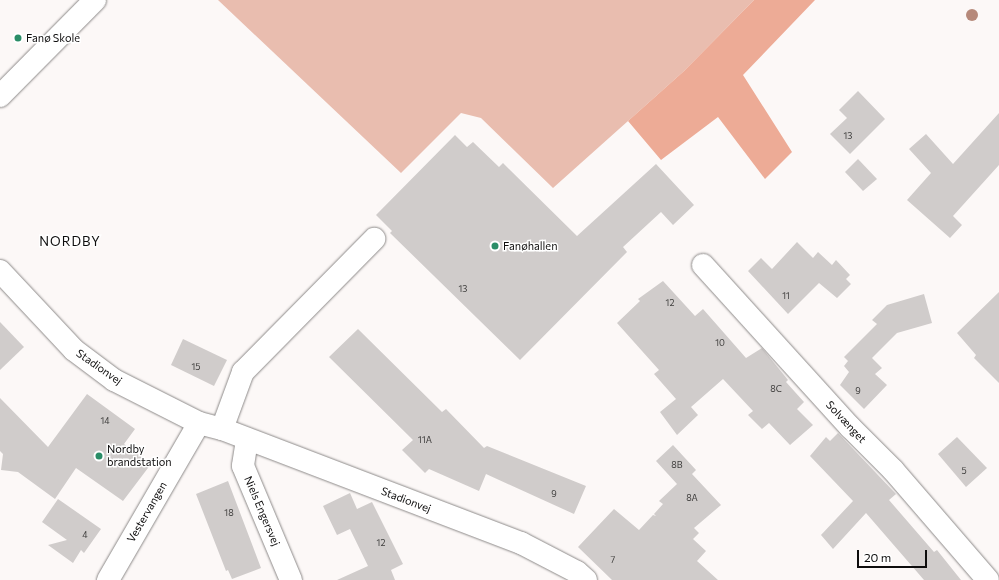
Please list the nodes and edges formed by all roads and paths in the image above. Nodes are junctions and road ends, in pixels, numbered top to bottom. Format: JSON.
{"nodes":[{"id":1,"x":95,"y":0,"type":"edge"},
{"id":2,"x":0,"y":96,"type":"edge"},
{"id":3,"x":374,"y":239,"type":"dead end"},
{"id":4,"x":703,"y":265,"type":"dead end"},
{"id":5,"x":0,"y":271,"type":"edge"},
{"id":6,"x":199,"y":423,"type":"junction"},
{"id":7,"x":222,"y":429,"type":"junction"},
{"id":8,"x":247,"y":440,"type":"junction"},
{"id":9,"x":108,"y":580,"type":"edge"},
{"id":10,"x":291,"y":580,"type":"edge"},
{"id":11,"x":586,"y":580,"type":"edge"},
{"id":12,"x":988,"y":580,"type":"edge"}],
"edges":[{"from":1,"to":2,"type":"street"},
{"from":3,"to":7,"type":"street"},
{"from":4,"to":12,"type":"street","name":"Solvænget"},
{"from":5,"to":6,"type":"street","name":"Stadionvej"},
{"from":6,"to":7,"type":"street","name":"Stadionvej"},
{"from":6,"to":9,"type":"street","name":"Vestervangen"},
{"from":7,"to":8,"type":"street","name":"Stadionvej"},
{"from":8,"to":10,"type":"street","name":"Niels Engersvej"},
{"from":8,"to":11,"type":"street","name":"Stadionvej"}]}
